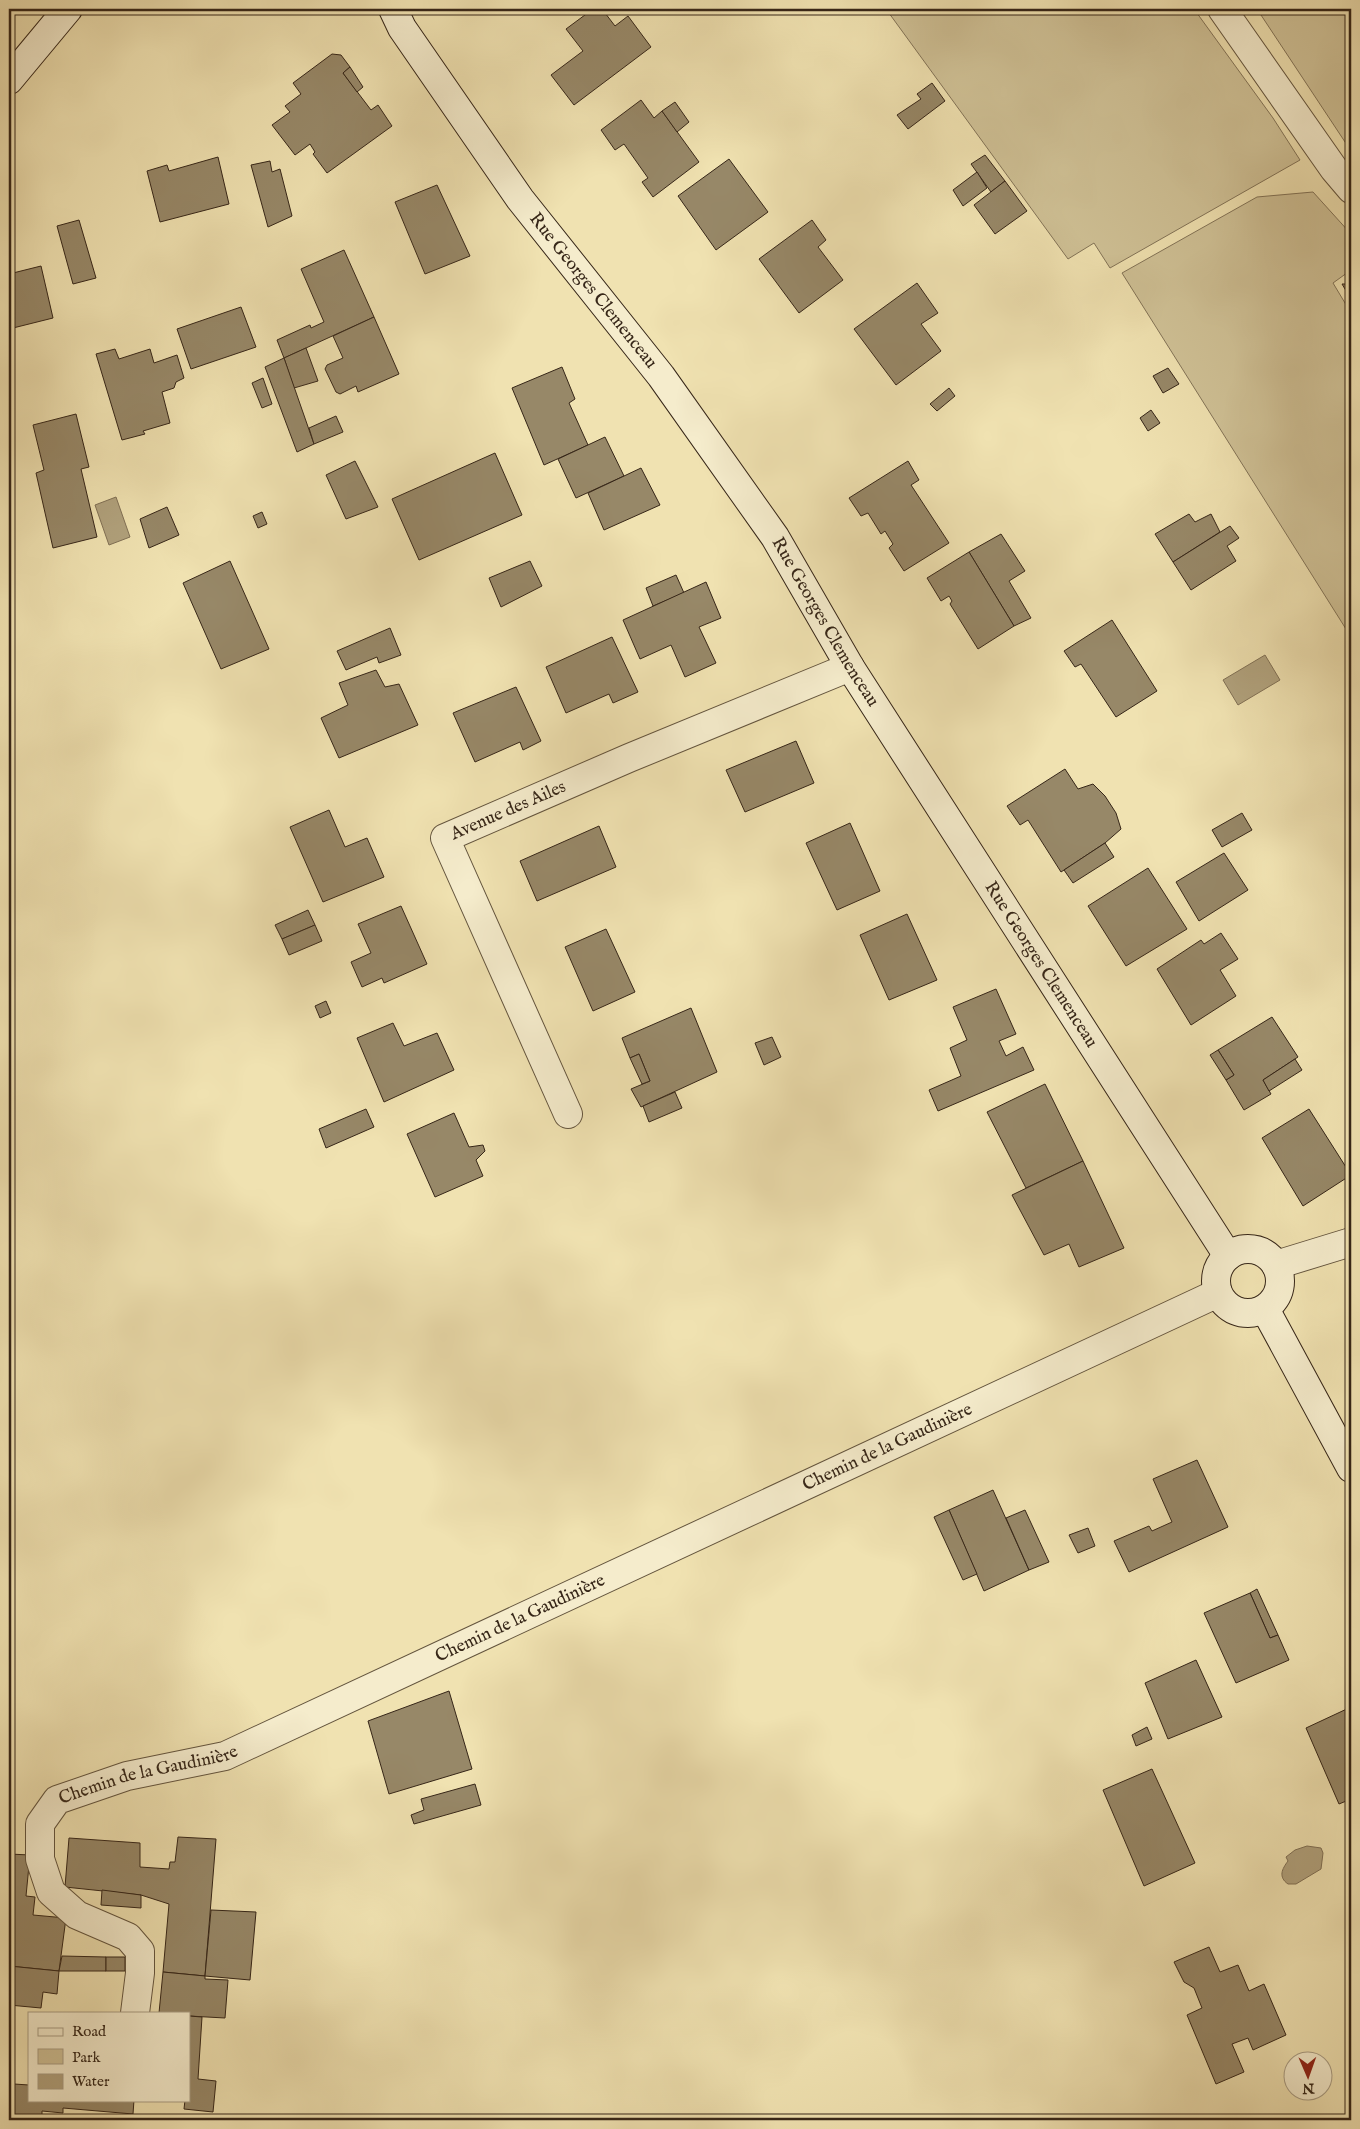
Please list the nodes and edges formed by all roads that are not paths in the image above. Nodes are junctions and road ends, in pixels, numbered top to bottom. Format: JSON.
{"nodes":[{"id":1,"x":68,"y":9,"type":"edge"},
{"id":2,"x":393,"y":9,"type":"edge"},
{"id":3,"x":1222,"y":9,"type":"edge"},
{"id":4,"x":9,"y":80,"type":"edge"},
{"id":5,"x":1351,"y":189,"type":"edge"},
{"id":6,"x":850,"y":667,"type":"junction"},
{"id":7,"x":568,"y":1114,"type":"dead end"},
{"id":8,"x":1351,"y":1242,"type":"edge"},
{"id":9,"x":1228,"y":1256,"type":"junction"},
{"id":10,"x":1276,"y":1265,"type":"junction"},
{"id":11,"x":1218,"y":1293,"type":"junction"},
{"id":12,"x":1264,"y":1309,"type":"junction"},
{"id":13,"x":1351,"y":1468,"type":"edge"},
{"id":14,"x":135,"y":2012,"type":"edge"}],
"edges":[{"from":1,"to":4,"type":"street"},
{"from":2,"to":6,"type":"street","name":"Rue Georges Clemenceau"},
{"from":3,"to":5,"type":"street"},
{"from":6,"to":7,"type":"street","name":"Avenue des Ailes"},
{"from":6,"to":9,"type":"street","name":"Rue Georges Clemenceau"},
{"from":8,"to":10,"type":"street"},
{"from":9,"to":10,"type":"street"},
{"from":9,"to":11,"type":"street"},
{"from":10,"to":12,"type":"street"},
{"from":11,"to":12,"type":"street"},
{"from":11,"to":14,"type":"street","name":"Chemin de la Gaudinière"},
{"from":12,"to":13,"type":"street"}]}
